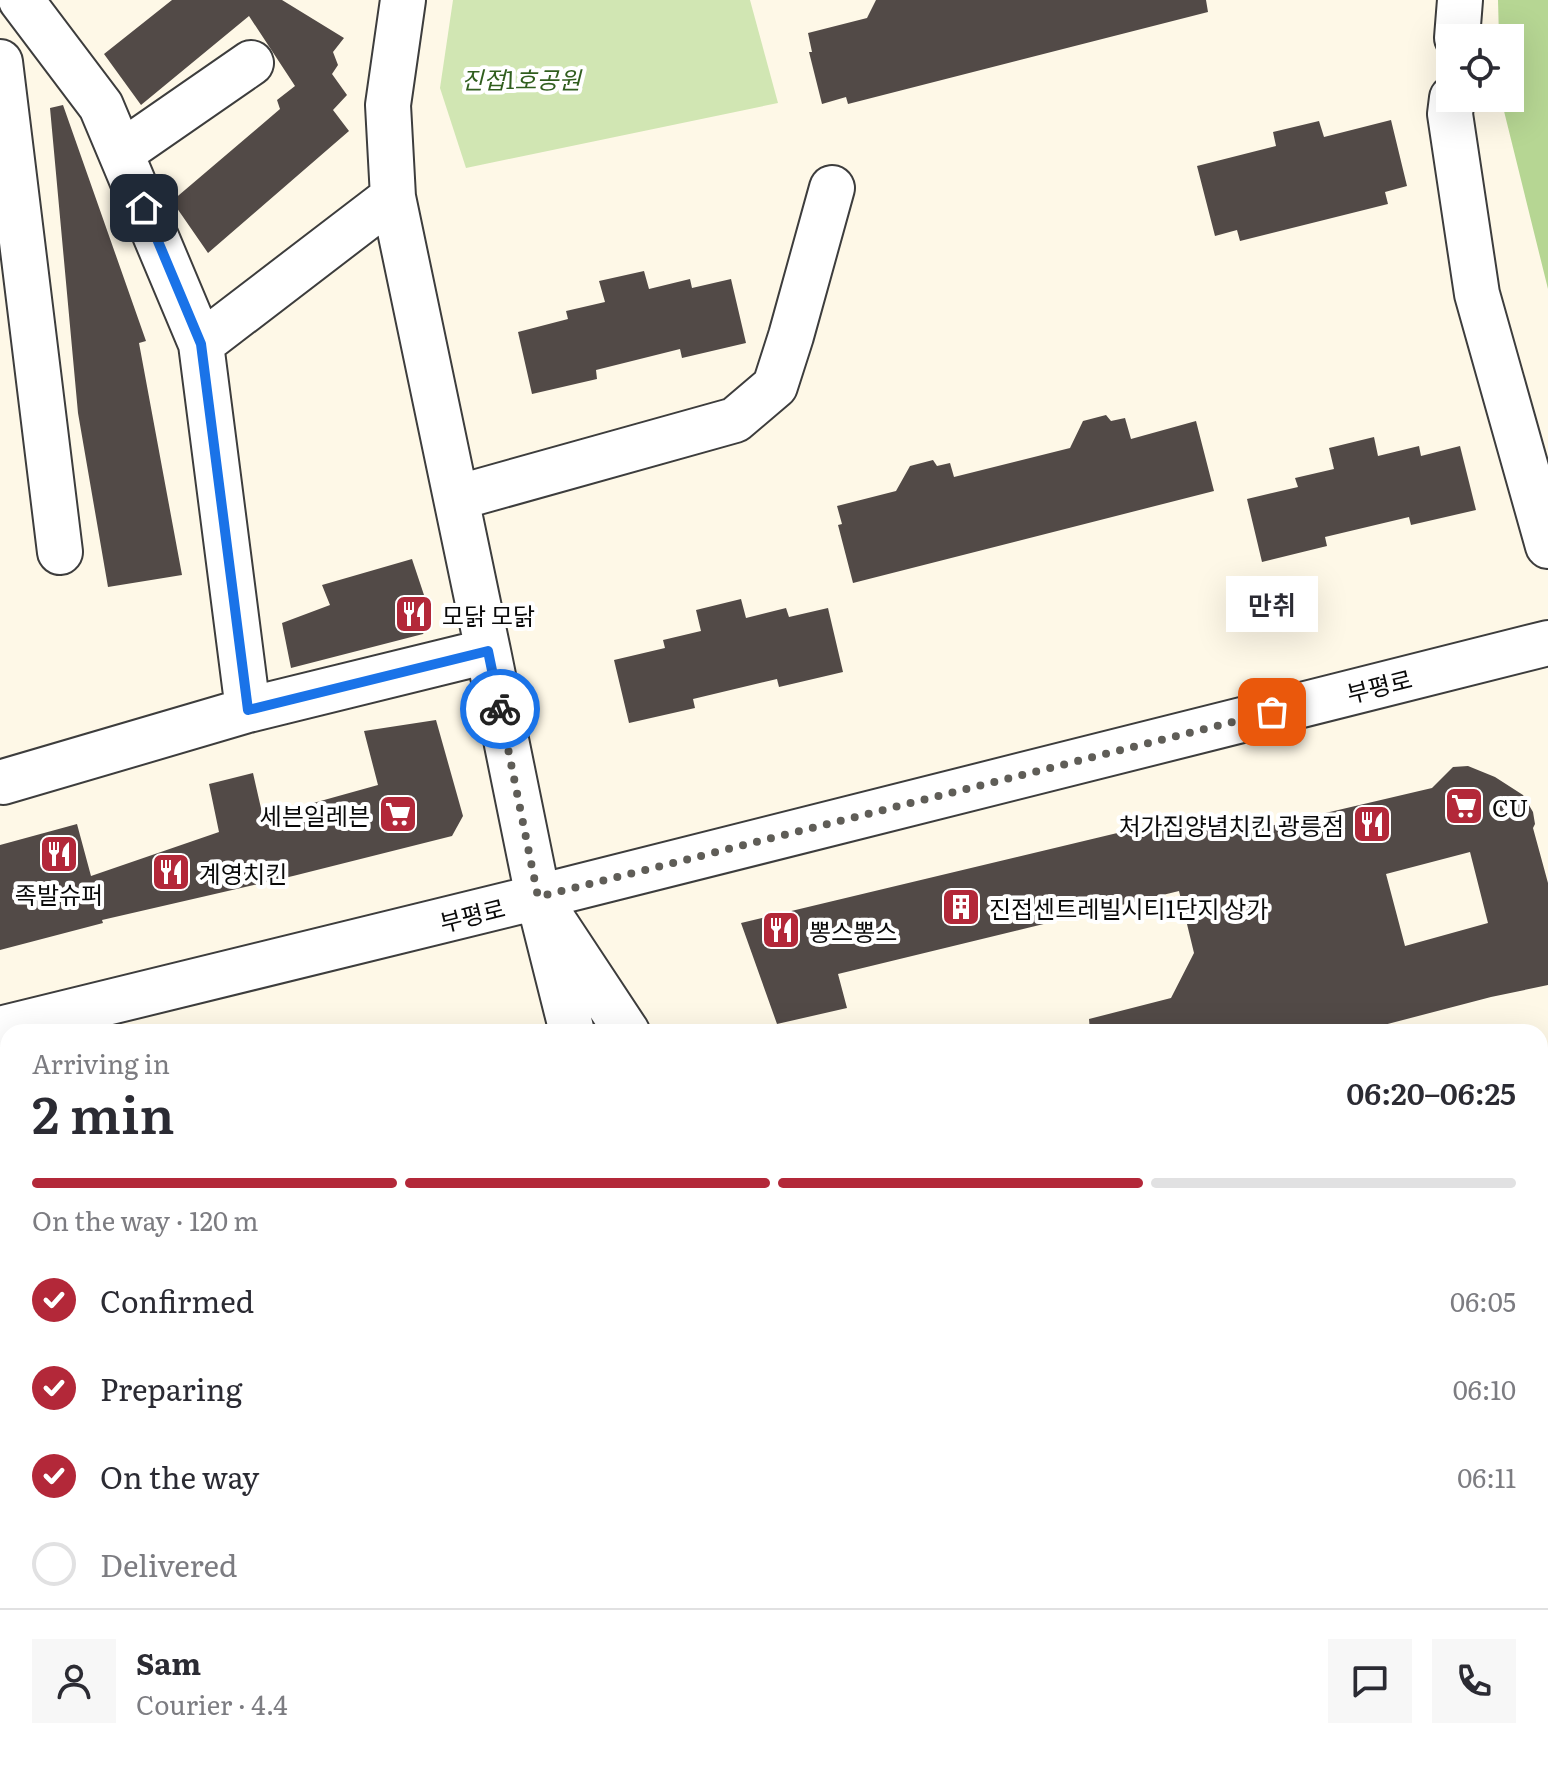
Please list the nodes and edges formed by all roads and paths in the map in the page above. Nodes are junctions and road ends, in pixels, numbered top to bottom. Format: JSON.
{"nodes":[{"id":1,"x":21,"y":0,"type":"edge"},
{"id":2,"x":403,"y":0,"type":"edge"},
{"id":3,"x":1460,"y":0,"type":"edge"},
{"id":4,"x":1458,"y":24,"type":"edge"},
{"id":5,"x":0,"y":62,"type":"edge"},
{"id":6,"x":251,"y":63,"type":"dead end"},
{"id":7,"x":1450,"y":112,"type":"edge"},
{"id":8,"x":121,"y":153,"type":"junction"},
{"id":9,"x":832,"y":188,"type":"dead end"},
{"id":10,"x":393,"y":197,"type":"junction"},
{"id":11,"x":201,"y":344,"type":"junction"},
{"id":12,"x":456,"y":498,"type":"junction"},
{"id":13,"x":1548,"y":546,"type":"edge"},
{"id":14,"x":60,"y":552,"type":"dead end"},
{"id":15,"x":1548,"y":643,"type":"edge"},
{"id":16,"x":488,"y":651,"type":"junction"},
{"id":17,"x":248,"y":710,"type":"junction"},
{"id":18,"x":1,"y":779,"type":"edge"},
{"id":19,"x":538,"y":897,"type":"junction"},
{"id":20,"x":20,"y":1024,"type":"edge"},
{"id":21,"x":544,"y":1024,"type":"edge"},
{"id":22,"x":570,"y":1024,"type":"edge"},
{"id":23,"x":622,"y":1024,"type":"edge"}],
"edges":[{"from":1,"to":8,"type":"street"},
{"from":2,"to":10,"type":"street"},
{"from":3,"to":4,"type":"street"},
{"from":5,"to":14,"type":"street"},
{"from":6,"to":8,"type":"street"},
{"from":7,"to":13,"type":"street"},
{"from":8,"to":11,"type":"street"},
{"from":9,"to":12,"type":"street"},
{"from":10,"to":11,"type":"street"},
{"from":10,"to":12,"type":"street"},
{"from":11,"to":17,"type":"street"},
{"from":12,"to":16,"type":"street"},
{"from":15,"to":19,"type":"street","name":"부평로"},
{"from":16,"to":17,"type":"street"},
{"from":16,"to":19,"type":"street"},
{"from":17,"to":18,"type":"street"},
{"from":19,"to":20,"type":"street","name":"부평로"},
{"from":19,"to":21,"type":"street"},
{"from":19,"to":22,"type":"street"},
{"from":19,"to":23,"type":"street"}]}
